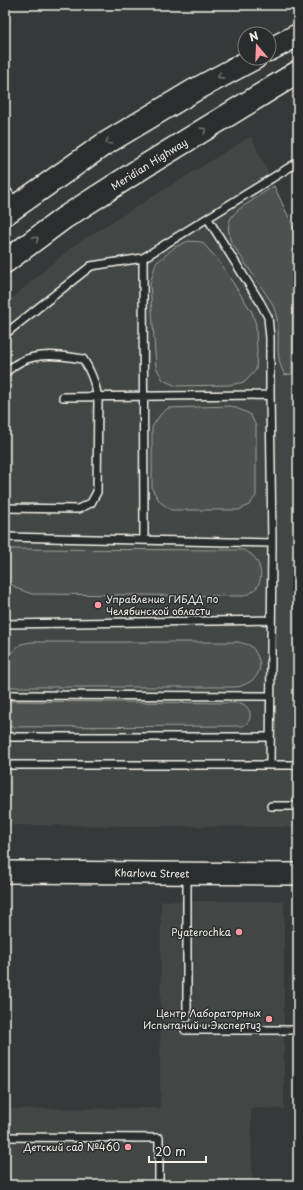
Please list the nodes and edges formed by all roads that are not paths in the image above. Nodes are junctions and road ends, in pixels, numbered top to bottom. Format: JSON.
{"nodes":[{"id":1,"x":298,"y":35,"type":"edge"},
{"id":2,"x":277,"y":46,"type":"edge"},
{"id":3,"x":240,"y":66,"type":"edge"},
{"id":4,"x":298,"y":72,"type":"edge"},
{"id":5,"x":298,"y":162,"type":"edge"},
{"id":6,"x":5,"y":188,"type":"edge"},
{"id":7,"x":11,"y":210,"type":"edge"},
{"id":8,"x":208,"y":219,"type":"junction"},
{"id":9,"x":143,"y":258,"type":"junction"},
{"id":10,"x":5,"y":262,"type":"edge"},
{"id":11,"x":5,"y":334,"type":"edge"},
{"id":12,"x":5,"y":373,"type":"edge"},
{"id":13,"x":270,"y":395,"type":"junction"},
{"id":14,"x":63,"y":397,"type":"dead end"},
{"id":15,"x":98,"y":397,"type":"junction"},
{"id":16,"x":144,"y":397,"type":"junction"},
{"id":17,"x":5,"y":508,"type":"edge"},
{"id":18,"x":5,"y":537,"type":"edge"},
{"id":19,"x":144,"y":539,"type":"junction"},
{"id":20,"x":272,"y":543,"type":"junction"},
{"id":21,"x":271,"y":620,"type":"junction"},
{"id":22,"x":5,"y":624,"type":"edge"},
{"id":23,"x":5,"y":694,"type":"edge"},
{"id":24,"x":270,"y":696,"type":"junction"},
{"id":25,"x":5,"y":737,"type":"edge"},
{"id":26,"x":269,"y":737,"type":"junction"},
{"id":27,"x":5,"y":765,"type":"edge"},
{"id":28,"x":270,"y":765,"type":"junction"},
{"id":29,"x":298,"y":765,"type":"edge"},
{"id":30,"x":271,"y":806,"type":"dead end"},
{"id":31,"x":298,"y":806,"type":"edge"},
{"id":32,"x":5,"y":872,"type":"edge"},
{"id":33,"x":187,"y":874,"type":"junction"},
{"id":34,"x":298,"y":874,"type":"edge"},
{"id":35,"x":187,"y":1018,"type":"dead end"},
{"id":36,"x":185,"y":1030,"type":"dead end"},
{"id":37,"x":298,"y":1030,"type":"edge"},
{"id":38,"x":5,"y":1137,"type":"edge"},
{"id":39,"x":159,"y":1185,"type":"edge"}],
"edges":[{"from":1,"to":2,"type":"main road"},
{"from":3,"to":7,"type":"main road","one_way":true},
{"from":10,"to":4,"type":"main road","name":"Meridian Highway","one_way":true},
{"from":5,"to":8,"type":"lane"},
{"from":6,"to":7,"type":"lane"},
{"from":8,"to":9,"type":"lane"},
{"from":8,"to":13,"type":"lane"},
{"from":9,"to":11,"type":"lane"},
{"from":9,"to":16,"type":"lane"},
{"from":12,"to":15,"type":"lane"},
{"from":13,"to":16,"type":"lane"},
{"from":13,"to":20,"type":"lane"},
{"from":14,"to":15,"type":"lane"},
{"from":15,"to":16,"type":"lane"},
{"from":15,"to":17,"type":"lane"},
{"from":16,"to":19,"type":"lane"},
{"from":18,"to":19,"type":"lane"},
{"from":19,"to":20,"type":"lane"},
{"from":20,"to":21,"type":"lane"},
{"from":21,"to":22,"type":"lane"},
{"from":21,"to":24,"type":"lane"},
{"from":23,"to":24,"type":"lane"},
{"from":24,"to":26,"type":"lane"},
{"from":25,"to":26,"type":"lane"},
{"from":26,"to":28,"type":"lane"},
{"from":27,"to":28,"type":"lane"},
{"from":28,"to":29,"type":"lane"},
{"from":30,"to":31,"type":"lane"},
{"from":32,"to":33,"type":"street","name":"Kharlova Street"},
{"from":33,"to":34,"type":"street","name":"Kharlova Street"},
{"from":33,"to":35,"type":"lane"},
{"from":36,"to":37,"type":"lane"},
{"from":38,"to":39,"type":"lane"}]}
